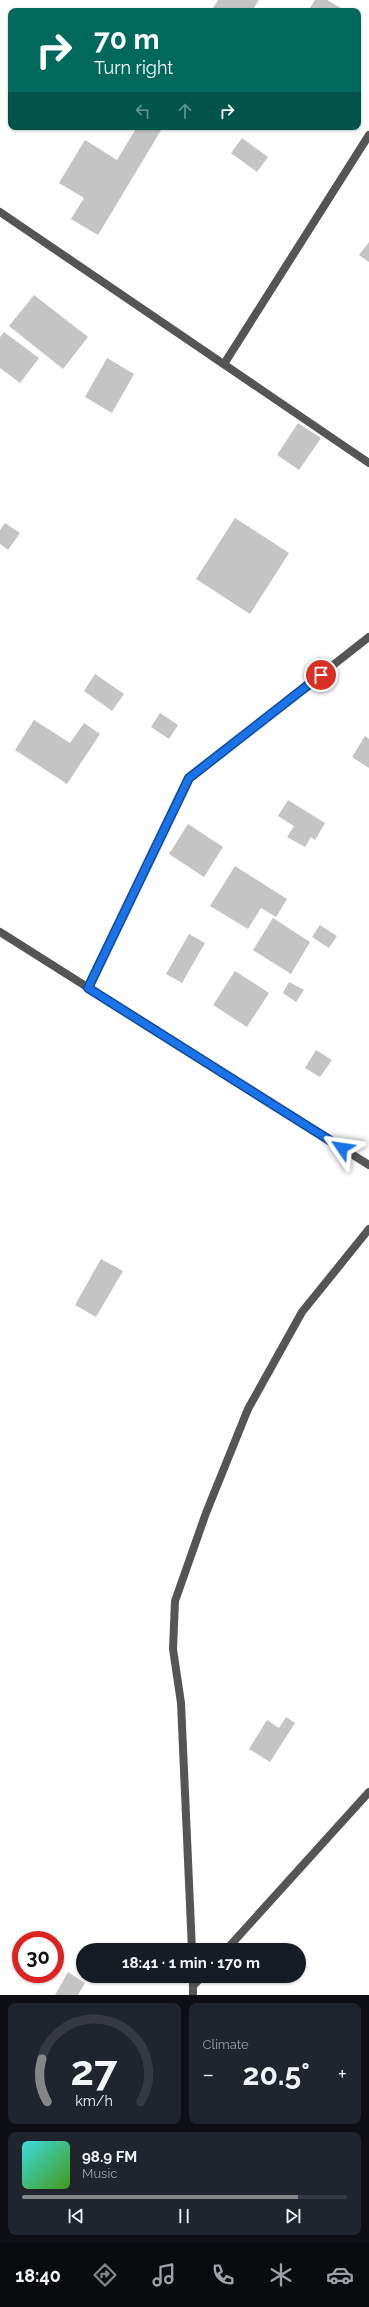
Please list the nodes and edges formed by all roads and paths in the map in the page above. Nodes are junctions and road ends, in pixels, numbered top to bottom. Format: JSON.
{"nodes":[{"id":1,"x":369,"y":136,"type":"edge"},
{"id":2,"x":0,"y":212,"type":"edge"},
{"id":3,"x":224,"y":364,"type":"junction"},
{"id":4,"x":369,"y":463,"type":"edge"},
{"id":5,"x":369,"y":637,"type":"edge"},
{"id":6,"x":0,"y":932,"type":"edge"},
{"id":7,"x":88,"y":988,"type":"junction"},
{"id":8,"x":369,"y":1165,"type":"edge"},
{"id":9,"x":369,"y":1229,"type":"edge"},
{"id":10,"x":369,"y":1792,"type":"edge"},
{"id":11,"x":192,"y":1943,"type":"edge"},
{"id":12,"x":232,"y":1943,"type":"edge"},
{"id":13,"x":196,"y":1983,"type":"edge"},
{"id":14,"x":193,"y":1986,"type":"joint"},
{"id":15,"x":193,"y":1995,"type":"edge"}],
"edges":[{"from":1,"to":3,"type":"street"},
{"from":2,"to":3,"type":"street"},
{"from":3,"to":4,"type":"street"},
{"from":5,"to":7,"type":"street"},
{"from":6,"to":7,"type":"street"},
{"from":7,"to":8,"type":"street"},
{"from":9,"to":11,"type":"street"},
{"from":10,"to":12,"type":"street"},
{"from":13,"to":14,"type":"street"},
{"from":14,"to":15,"type":"street"}]}
